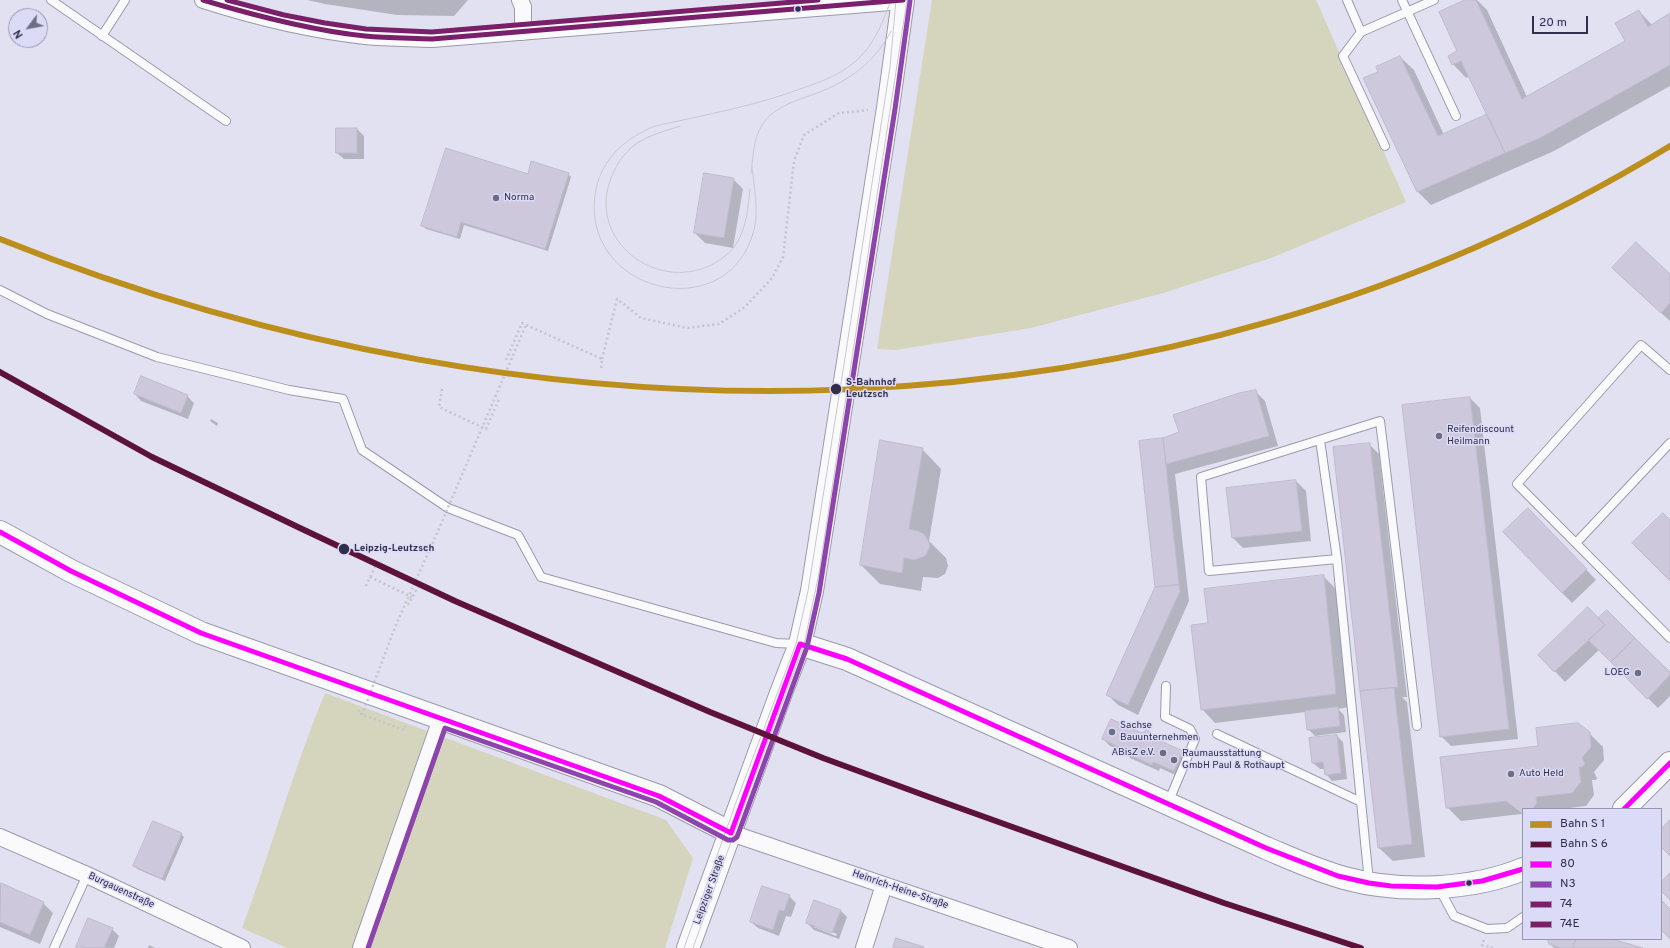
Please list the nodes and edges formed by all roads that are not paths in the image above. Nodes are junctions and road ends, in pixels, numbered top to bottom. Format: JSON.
{"nodes":[{"id":1,"x":51,"y":0,"type":"edge"},
{"id":2,"x":124,"y":0,"type":"edge"},
{"id":3,"x":203,"y":0,"type":"edge"},
{"id":4,"x":520,"y":0,"type":"edge"},
{"id":5,"x":903,"y":0,"type":"edge"},
{"id":6,"x":1347,"y":0,"type":"edge"},
{"id":7,"x":1402,"y":0,"type":"edge"},
{"id":8,"x":1434,"y":0,"type":"edge"},
{"id":9,"x":1408,"y":12,"type":"junction"},
{"id":10,"x":523,"y":32,"type":"junction"},
{"id":11,"x":1362,"y":32,"type":"junction"},
{"id":12,"x":102,"y":36,"type":"junction"},
{"id":13,"x":1456,"y":116,"type":"dead end"},
{"id":14,"x":226,"y":121,"type":"dead end"},
{"id":15,"x":1385,"y":146,"type":"dead end"},
{"id":16,"x":0,"y":290,"type":"edge"},
{"id":17,"x":1670,"y":370,"type":"edge"},
{"id":18,"x":1320,"y":440,"type":"junction"},
{"id":19,"x":1670,"y":444,"type":"edge"},
{"id":20,"x":0,"y":532,"type":"edge"},
{"id":21,"x":1576,"y":543,"type":"junction"},
{"id":22,"x":1337,"y":559,"type":"junction"},
{"id":23,"x":1670,"y":638,"type":"edge"},
{"id":24,"x":800,"y":644,"type":"junction"},
{"id":25,"x":1166,"y":686,"type":"dead end"},
{"id":26,"x":441,"y":719,"type":"junction"},
{"id":27,"x":1417,"y":726,"type":"dead end"},
{"id":28,"x":1217,"y":734,"type":"dead end"},
{"id":29,"x":1670,"y":763,"type":"edge"},
{"id":30,"x":1361,"y":802,"type":"junction"},
{"id":31,"x":1168,"y":803,"type":"junction"},
{"id":32,"x":1625,"y":808,"type":"edge"},
{"id":33,"x":731,"y":833,"type":"junction"},
{"id":34,"x":0,"y":837,"type":"edge"},
{"id":35,"x":1522,"y":870,"type":"edge"},
{"id":36,"x":87,"y":875,"type":"junction"},
{"id":37,"x":1369,"y":883,"type":"junction"},
{"id":38,"x":884,"y":885,"type":"junction"},
{"id":39,"x":1439,"y":888,"type":"junction"},
{"id":40,"x":1522,"y":918,"type":"edge"},
{"id":41,"x":54,"y":948,"type":"edge"},
{"id":42,"x":242,"y":948,"type":"edge"},
{"id":43,"x":361,"y":948,"type":"edge"},
{"id":44,"x":688,"y":948,"type":"edge"},
{"id":45,"x":864,"y":948,"type":"edge"},
{"id":46,"x":1069,"y":948,"type":"edge"}],
"edges":[{"from":1,"to":12,"type":"lane"},
{"from":2,"to":12,"type":"lane"},
{"from":3,"to":10,"type":"street"},
{"from":4,"to":10,"type":"street"},
{"from":5,"to":10,"type":"street"},
{"from":5,"to":24,"type":"main road","name":"Leipziger Straße"},
{"from":6,"to":11,"type":"lane"},
{"from":7,"to":9,"type":"lane"},
{"from":8,"to":9,"type":"lane"},
{"from":9,"to":11,"type":"lane"},
{"from":9,"to":13,"type":"lane"},
{"from":11,"to":15,"type":"lane"},
{"from":12,"to":14,"type":"lane"},
{"from":16,"to":24,"type":"lane"},
{"from":17,"to":21,"type":"lane"},
{"from":18,"to":22,"type":"lane"},
{"from":18,"to":22,"type":"lane"},
{"from":18,"to":27,"type":"lane"},
{"from":19,"to":21,"type":"lane"},
{"from":20,"to":26,"type":"main road"},
{"from":21,"to":23,"type":"lane"},
{"from":22,"to":30,"type":"lane"},
{"from":24,"to":31,"type":"main road"},
{"from":24,"to":33,"type":"main road","name":"Leipziger Straße"},
{"from":25,"to":31,"type":"lane"},
{"from":26,"to":33,"type":"main road"},
{"from":26,"to":43,"type":"street"},
{"from":28,"to":30,"type":"lane"},
{"from":29,"to":32,"type":"main road"},
{"from":30,"to":37,"type":"lane"},
{"from":31,"to":37,"type":"main road"},
{"from":33,"to":38,"type":"street","name":"Heinrich-Heine-Straße"},
{"from":33,"to":44,"type":"main road","name":"Leipziger Straße"},
{"from":34,"to":36,"type":"street","name":"Burgauenstraße"},
{"from":35,"to":39,"type":"main road"},
{"from":36,"to":41,"type":"lane"},
{"from":36,"to":42,"type":"street","name":"Burgauenstraße"},
{"from":37,"to":39,"type":"main road"},
{"from":38,"to":45,"type":"street"},
{"from":38,"to":46,"type":"street","name":"Heinrich-Heine-Straße"},
{"from":39,"to":40,"type":"lane"}]}
